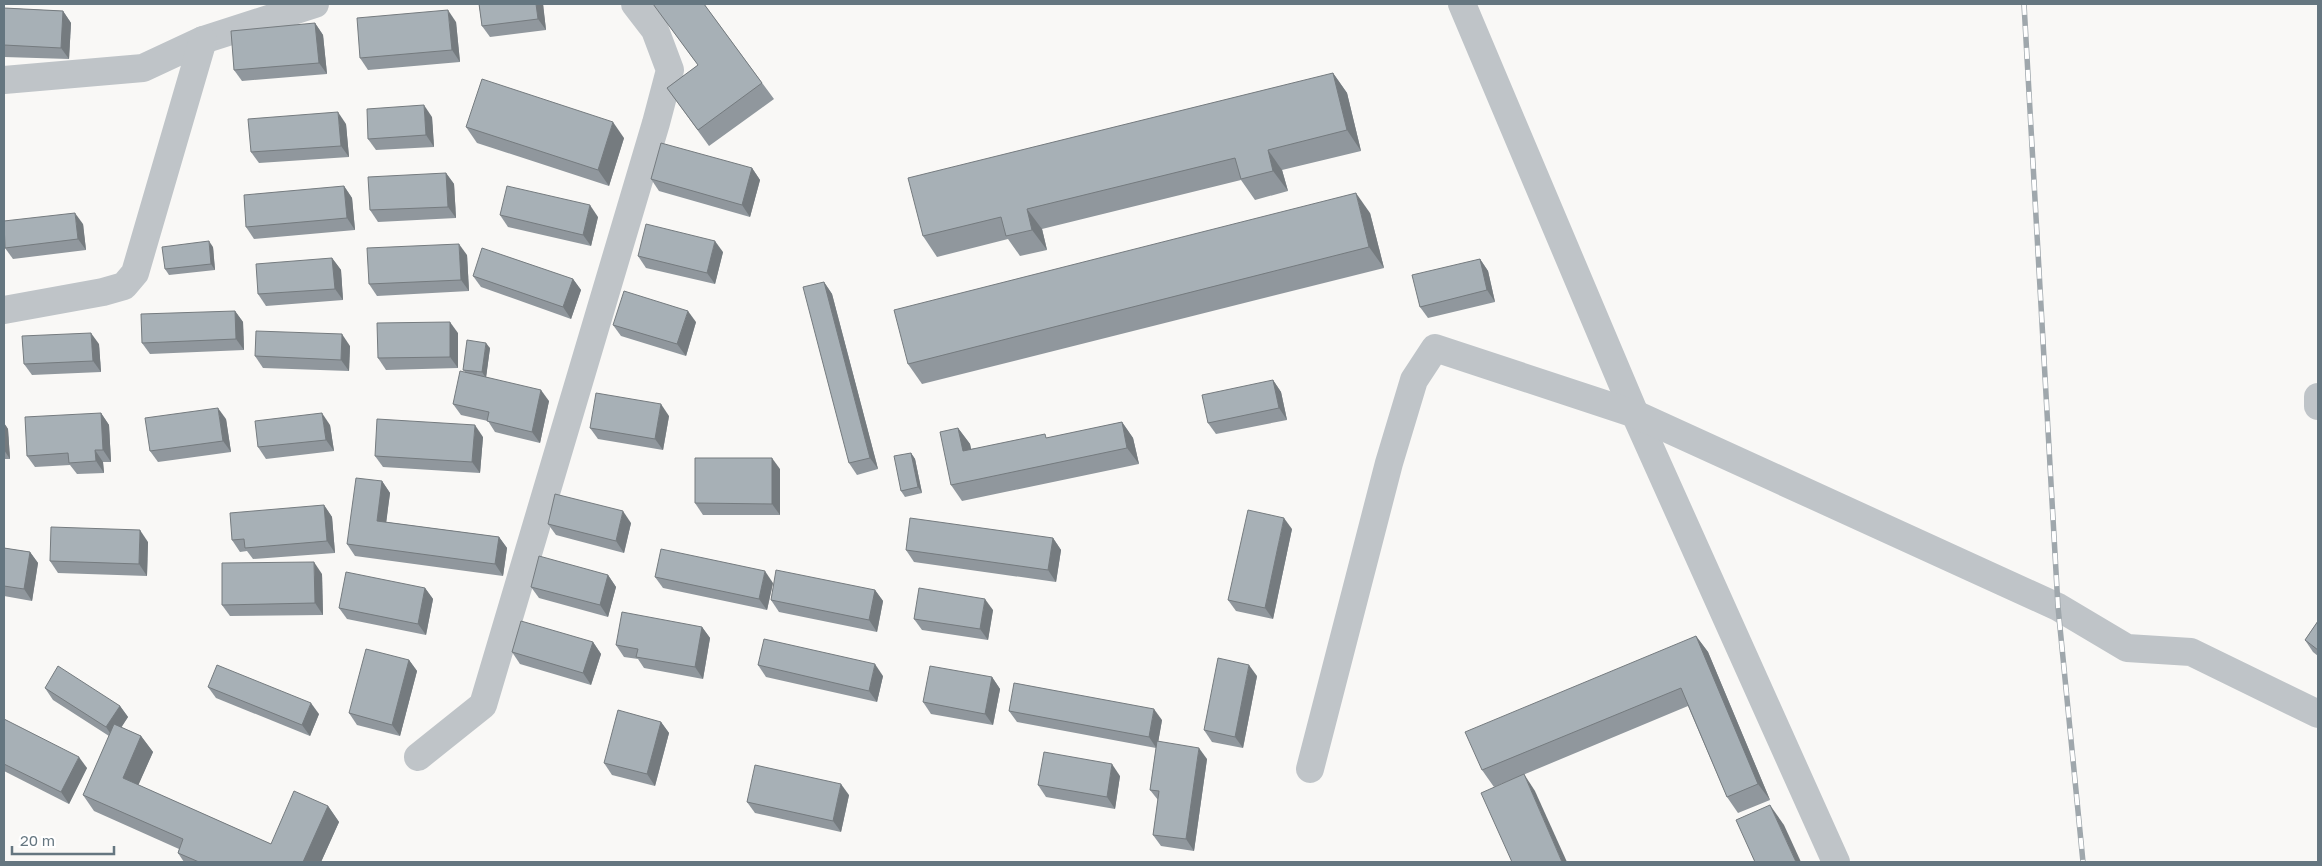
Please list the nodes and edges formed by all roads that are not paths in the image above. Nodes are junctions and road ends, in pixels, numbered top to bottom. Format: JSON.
{"nodes":[{"id":1,"x":315,"y":4,"type":"edge"},
{"id":2,"x":634,"y":4,"type":"edge"},
{"id":3,"x":1462,"y":4,"type":"edge"},
{"id":4,"x":203,"y":40,"type":"junction"},
{"id":5,"x":4,"y":80,"type":"edge"},
{"id":6,"x":4,"y":310,"type":"edge"},
{"id":7,"x":2318,"y":397,"type":"edge"},
{"id":8,"x":2318,"y":406,"type":"edge"},
{"id":9,"x":1635,"y":414,"type":"junction"},
{"id":10,"x":2318,"y":714,"type":"edge"},
{"id":11,"x":418,"y":757,"type":"dead end"},
{"id":12,"x":1310,"y":769,"type":"dead end"},
{"id":13,"x":1836,"y":862,"type":"edge"}],
"edges":[{"from":1,"to":4,"type":"street"},
{"from":2,"to":11,"type":"street"},
{"from":3,"to":9,"type":"street"},
{"from":4,"to":5,"type":"street"},
{"from":4,"to":6,"type":"street"},
{"from":7,"to":8,"type":"street"},
{"from":9,"to":10,"type":"street"},
{"from":9,"to":12,"type":"street"},
{"from":9,"to":13,"type":"street"}]}
